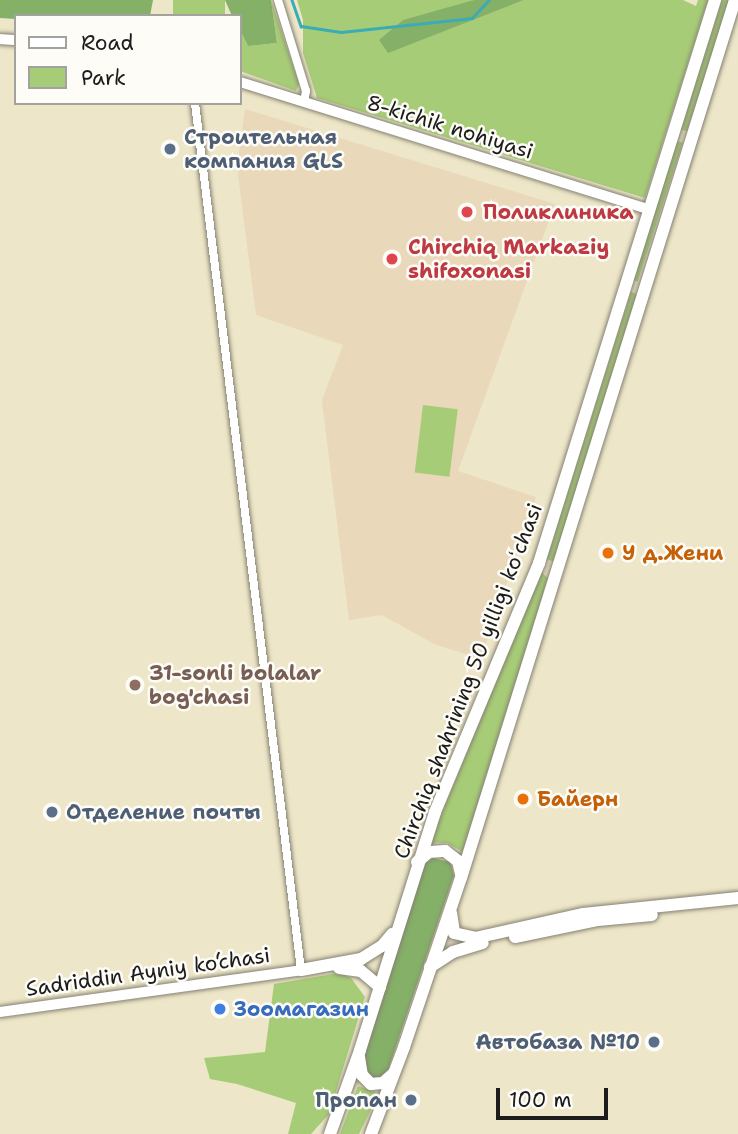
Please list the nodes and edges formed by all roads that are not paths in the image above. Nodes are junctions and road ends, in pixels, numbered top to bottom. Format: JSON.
{"nodes":[{"id":1,"x":278,"y":0,"type":"edge"},
{"id":2,"x":715,"y":0,"type":"edge"},
{"id":3,"x":735,"y":0,"type":"edge"},
{"id":4,"x":242,"y":83,"type":"edge"},
{"id":5,"x":304,"y":102,"type":"junction"},
{"id":6,"x":195,"y":105,"type":"edge"},
{"id":7,"x":672,"y":134,"type":"junction"},
{"id":8,"x":693,"y":139,"type":"junction"},
{"id":9,"x":648,"y":209,"type":"junction"},
{"id":10,"x":626,"y":284,"type":"junction"},
{"id":11,"x":646,"y":291,"type":"junction"},
{"id":12,"x":538,"y":564,"type":"junction"},
{"id":13,"x":556,"y":570,"type":"junction"},
{"id":14,"x":417,"y":862,"type":"junction"},
{"id":15,"x":461,"y":878,"type":"junction"},
{"id":16,"x":738,"y":898,"type":"edge"},
{"id":17,"x":452,"y":902,"type":"junction"},
{"id":18,"x":738,"y":906,"type":"edge"},
{"id":19,"x":398,"y":925,"type":"junction"},
{"id":20,"x":430,"y":967,"type":"junction"},
{"id":21,"x":301,"y":970,"type":"junction"},
{"id":22,"x":380,"y":987,"type":"junction"},
{"id":23,"x":0,"y":1012,"type":"edge"},
{"id":24,"x":360,"y":1050,"type":"junction"},
{"id":25,"x":398,"y":1064,"type":"junction"},
{"id":26,"x":332,"y":1128,"type":"edge"},
{"id":27,"x":320,"y":1134,"type":"edge"},
{"id":28,"x":371,"y":1134,"type":"edge"}],
"edges":[{"from":1,"to":5,"type":"street"},
{"from":2,"to":7,"type":"main road","name":"Chirchiq shahrining 50 yilligi koʻchasi"},
{"from":3,"to":8,"type":"main road","name":"Chirchiq shahrining 50 yilligi koʻchasi"},
{"from":4,"to":5,"type":"street","name":"8-kichik nohiyasi"},
{"from":5,"to":9,"type":"street","name":"8-kichik nohiyasi"},
{"from":6,"to":21,"type":"street"},
{"from":7,"to":8,"type":"main road"},
{"from":7,"to":9,"type":"main road","name":"Chirchiq shahrining 50 yilligi koʻchasi"},
{"from":8,"to":11,"type":"main road","name":"Chirchiq shahrining 50 yilligi koʻchasi"},
{"from":9,"to":10,"type":"main road","name":"Chirchiq shahrining 50 yilligi koʻchasi"},
{"from":10,"to":11,"type":"main road"},
{"from":10,"to":12,"type":"main road","name":"Chirchiq shahrining 50 yilligi koʻchasi"},
{"from":11,"to":13,"type":"main road","name":"Chirchiq shahrining 50 yilligi koʻchasi"},
{"from":12,"to":13,"type":"main road"},
{"from":12,"to":14,"type":"main road","name":"Chirchiq shahrining 50 yilligi koʻchasi"},
{"from":13,"to":15,"type":"main road","name":"Chirchiq shahrining 50 yilligi koʻchasi"},
{"from":14,"to":15,"type":"main road"},
{"from":14,"to":19,"type":"main road","name":"Chirchiq shahrining 50 yilligi koʻchasi"},
{"from":15,"to":17,"type":"main road","name":"Chirchiq shahrining 50 yilligi koʻchasi"},
{"from":16,"to":17,"type":"main road"},
{"from":17,"to":20,"type":"main road","name":"Chirchiq shahrining 50 yilligi koʻchasi"},
{"from":18,"to":20,"type":"main road"},
{"from":19,"to":21,"type":"main road"},
{"from":19,"to":22,"type":"main road","name":"Chirchiq shahrining 50 yilligi koʻchasi"},
{"from":20,"to":25,"type":"main road","name":"Chirchiq shahrining 50 yilligi koʻchasi"},
{"from":21,"to":22,"type":"main road"},
{"from":21,"to":23,"type":"street","name":"Sadriddin Ayniy ko‘chasi"},
{"from":22,"to":24,"type":"main road","name":"Chirchiq shahrining 50 yilligi koʻchasi"},
{"from":24,"to":25,"type":"main road"},
{"from":24,"to":26,"type":"main road","name":"Chirchiq shahrining 50 yilligi koʻchasi"},
{"from":25,"to":28,"type":"main road","name":"Chirchiq shahrining 50 yilligi koʻchasi"},
{"from":26,"to":27,"type":"street"}]}
